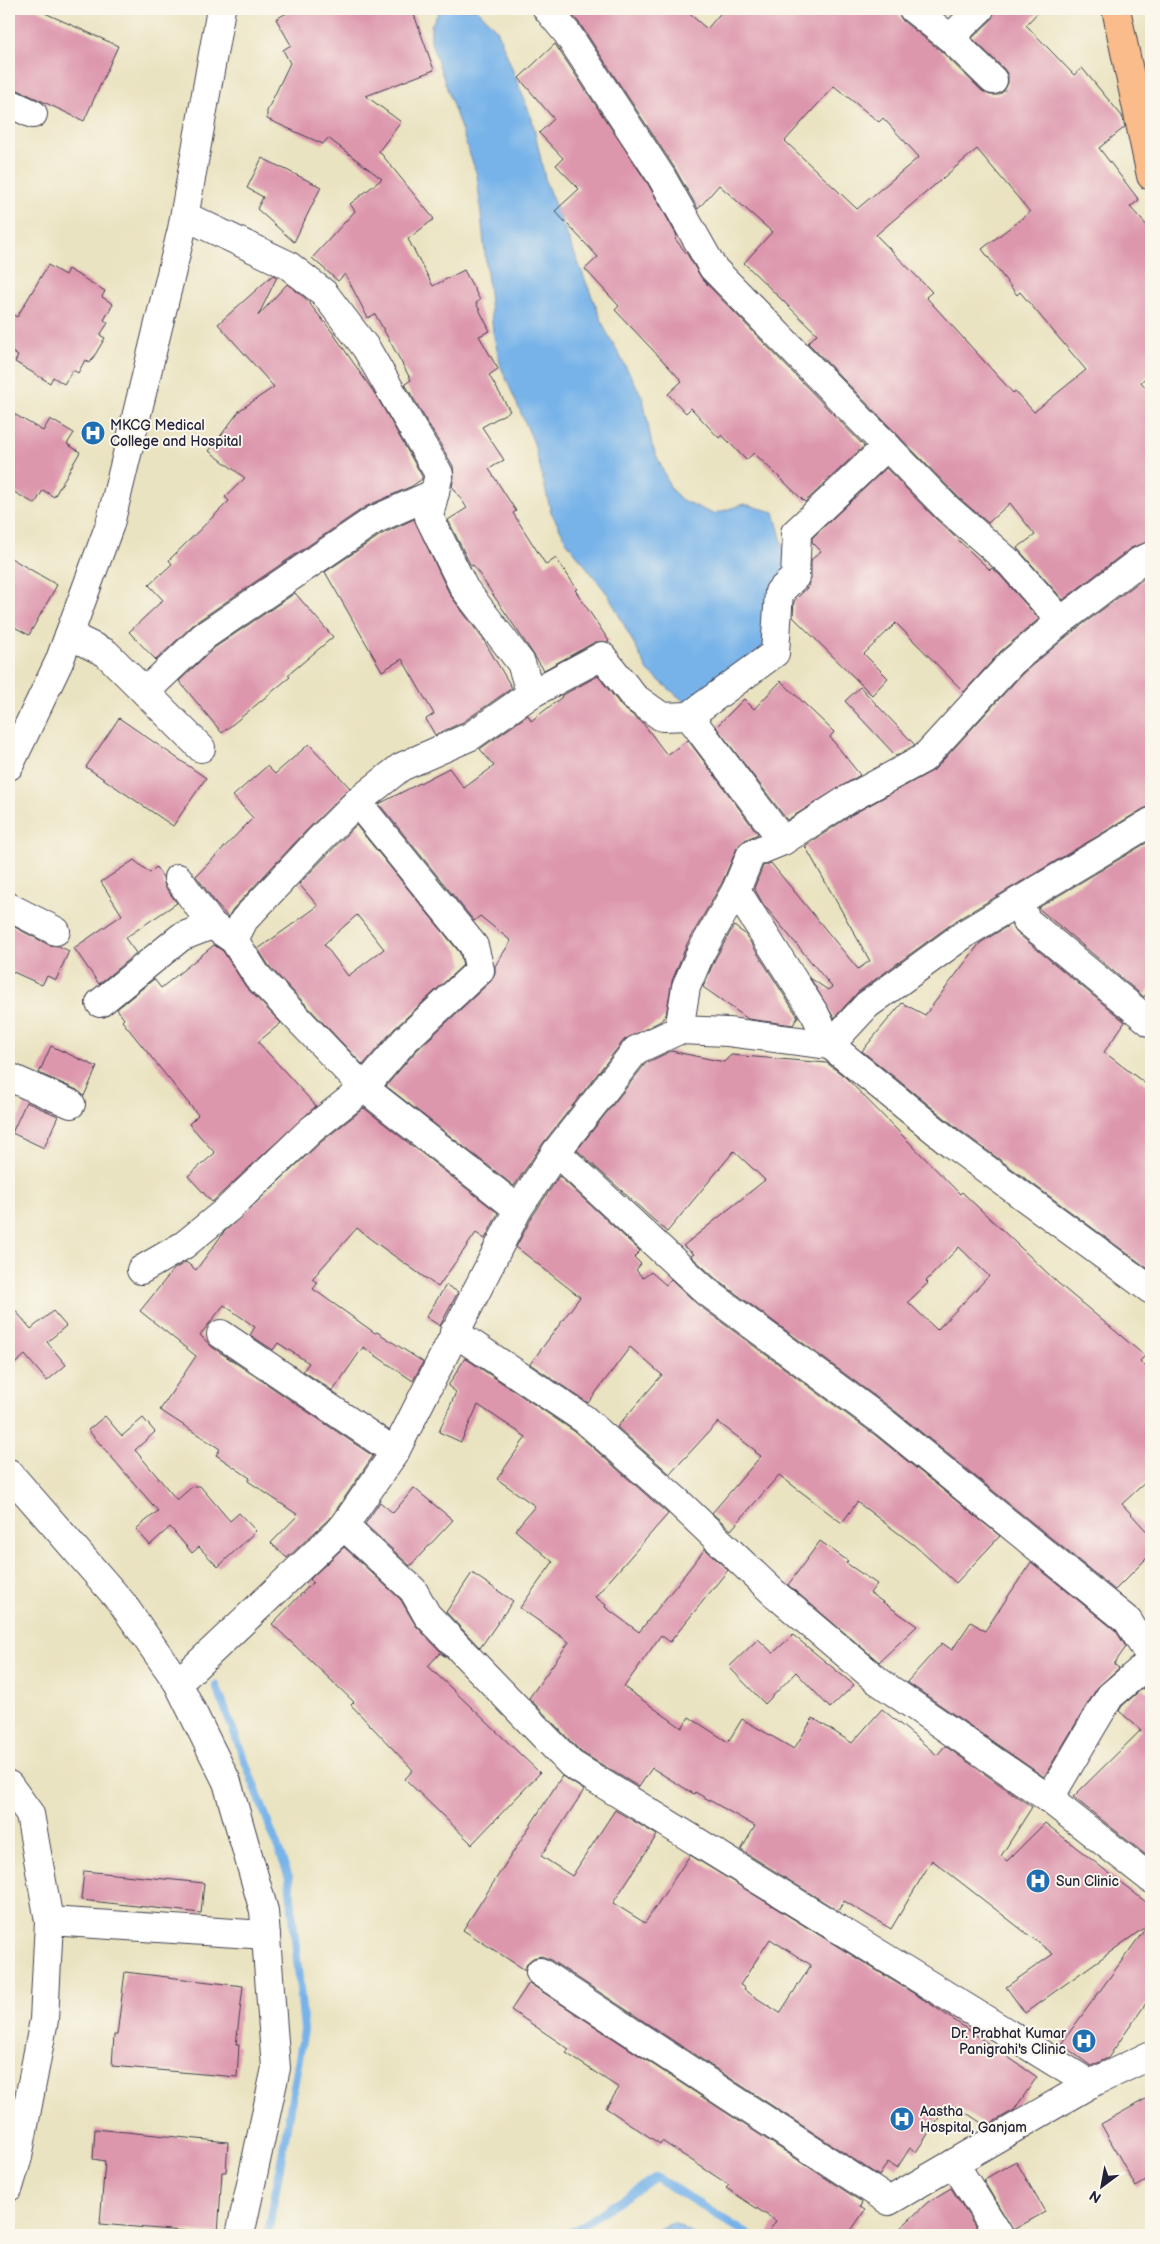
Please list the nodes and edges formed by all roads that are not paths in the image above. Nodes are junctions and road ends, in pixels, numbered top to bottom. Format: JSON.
{"nodes":[{"id":1,"x":221,"y":9,"type":"edge"},
{"id":2,"x":547,"y":9,"type":"edge"},
{"id":3,"x":913,"y":9,"type":"edge"},
{"id":4,"x":980,"y":9,"type":"edge"},
{"id":5,"x":1116,"y":9,"type":"edge"},
{"id":6,"x":950,"y":38,"type":"junction"},
{"id":7,"x":993,"y":80,"type":"dead end"},
{"id":8,"x":9,"y":103,"type":"edge"},
{"id":9,"x":33,"y":114,"type":"dead end"},
{"id":10,"x":1151,"y":176,"type":"edge"},
{"id":11,"x":185,"y":216,"type":"junction"},
{"id":12,"x":887,"y":446,"type":"junction"},
{"id":13,"x":435,"y":492,"type":"junction"},
{"id":14,"x":1151,"y":556,"type":"edge"},
{"id":15,"x":1061,"y":621,"type":"junction"},
{"id":16,"x":69,"y":635,"type":"junction"},
{"id":17,"x":145,"y":692,"type":"junction"},
{"id":18,"x":531,"y":694,"type":"junction"},
{"id":19,"x":689,"y":716,"type":"junction"},
{"id":20,"x":200,"y":748,"type":"dead end"},
{"id":21,"x":9,"y":766,"type":"edge"},
{"id":22,"x":357,"y":802,"type":"junction"},
{"id":23,"x":1151,"y":822,"type":"edge"},
{"id":24,"x":783,"y":841,"type":"junction"},
{"id":25,"x":178,"y":878,"type":"dead end"},
{"id":26,"x":736,"y":890,"type":"junction"},
{"id":27,"x":1019,"y":901,"type":"junction"},
{"id":28,"x":9,"y":907,"type":"edge"},
{"id":29,"x":56,"y":931,"type":"dead end"},
{"id":30,"x":223,"y":933,"type":"junction"},
{"id":31,"x":100,"y":1003,"type":"dead end"},
{"id":32,"x":1151,"y":1023,"type":"edge"},
{"id":33,"x":679,"y":1030,"type":"junction"},
{"id":34,"x":830,"y":1045,"type":"junction"},
{"id":35,"x":9,"y":1077,"type":"edge"},
{"id":36,"x":364,"y":1088,"type":"junction"},
{"id":37,"x":71,"y":1104,"type":"dead end"},
{"id":38,"x":556,"y":1152,"type":"junction"},
{"id":39,"x":518,"y":1209,"type":"junction"},
{"id":40,"x":141,"y":1270,"type":"dead end"},
{"id":41,"x":1151,"y":1290,"type":"edge"},
{"id":42,"x":454,"y":1332,"type":"junction"},
{"id":43,"x":221,"y":1334,"type":"dead end"},
{"id":44,"x":395,"y":1452,"type":"junction"},
{"id":45,"x":9,"y":1473,"type":"edge"},
{"id":46,"x":344,"y":1526,"type":"junction"},
{"id":47,"x":1151,"y":1660,"type":"edge"},
{"id":48,"x":178,"y":1683,"type":"junction"},
{"id":49,"x":9,"y":1785,"type":"edge"},
{"id":50,"x":1049,"y":1799,"type":"junction"},
{"id":51,"x":1151,"y":1879,"type":"edge"},
{"id":52,"x":49,"y":1921,"type":"junction"},
{"id":53,"x":266,"y":1935,"type":"junction"},
{"id":54,"x":540,"y":1972,"type":"dead end"},
{"id":55,"x":1151,"y":2055,"type":"edge"},
{"id":56,"x":1090,"y":2084,"type":"junction"},
{"id":57,"x":954,"y":2163,"type":"junction"},
{"id":58,"x":9,"y":2187,"type":"edge"},
{"id":59,"x":240,"y":2235,"type":"edge"},
{"id":60,"x":999,"y":2235,"type":"edge"}],
"edges":[{"from":1,"to":11,"type":"street"},
{"from":2,"to":12,"type":"street"},
{"from":3,"to":6,"type":"street"},
{"from":4,"to":6,"type":"street"},
{"from":5,"to":10,"type":"highway"},
{"from":6,"to":7,"type":"street"},
{"from":8,"to":9,"type":"street"},
{"from":11,"to":13,"type":"street"},
{"from":11,"to":16,"type":"street"},
{"from":12,"to":15,"type":"street"},
{"from":12,"to":19,"type":"street"},
{"from":13,"to":17,"type":"street"},
{"from":13,"to":18,"type":"street"},
{"from":14,"to":15,"type":"street"},
{"from":15,"to":24,"type":"street"},
{"from":16,"to":17,"type":"street"},
{"from":16,"to":21,"type":"street"},
{"from":17,"to":20,"type":"street"},
{"from":18,"to":19,"type":"street"},
{"from":18,"to":22,"type":"street"},
{"from":19,"to":24,"type":"street"},
{"from":22,"to":30,"type":"street"},
{"from":22,"to":36,"type":"street"},
{"from":23,"to":27,"type":"street"},
{"from":24,"to":26,"type":"street"},
{"from":25,"to":30,"type":"street"},
{"from":26,"to":33,"type":"street"},
{"from":26,"to":34,"type":"street"},
{"from":27,"to":32,"type":"street"},
{"from":27,"to":34,"type":"street"},
{"from":28,"to":29,"type":"street"},
{"from":30,"to":31,"type":"street"},
{"from":30,"to":36,"type":"street"},
{"from":33,"to":34,"type":"street"},
{"from":33,"to":38,"type":"street"},
{"from":34,"to":41,"type":"street"},
{"from":35,"to":37,"type":"street"},
{"from":36,"to":39,"type":"street"},
{"from":36,"to":40,"type":"street"},
{"from":38,"to":39,"type":"street"},
{"from":38,"to":47,"type":"street"},
{"from":39,"to":42,"type":"street"},
{"from":42,"to":44,"type":"street"},
{"from":42,"to":50,"type":"street"},
{"from":43,"to":44,"type":"street"},
{"from":44,"to":46,"type":"street"},
{"from":45,"to":48,"type":"street"},
{"from":46,"to":48,"type":"street"},
{"from":46,"to":56,"type":"street"},
{"from":47,"to":50,"type":"street"},
{"from":48,"to":53,"type":"street"},
{"from":49,"to":52,"type":"street"},
{"from":50,"to":51,"type":"street"},
{"from":52,"to":53,"type":"street"},
{"from":52,"to":58,"type":"street"},
{"from":53,"to":59,"type":"street"},
{"from":54,"to":57,"type":"street"},
{"from":55,"to":56,"type":"street"},
{"from":56,"to":57,"type":"street"},
{"from":57,"to":60,"type":"street"}]}
